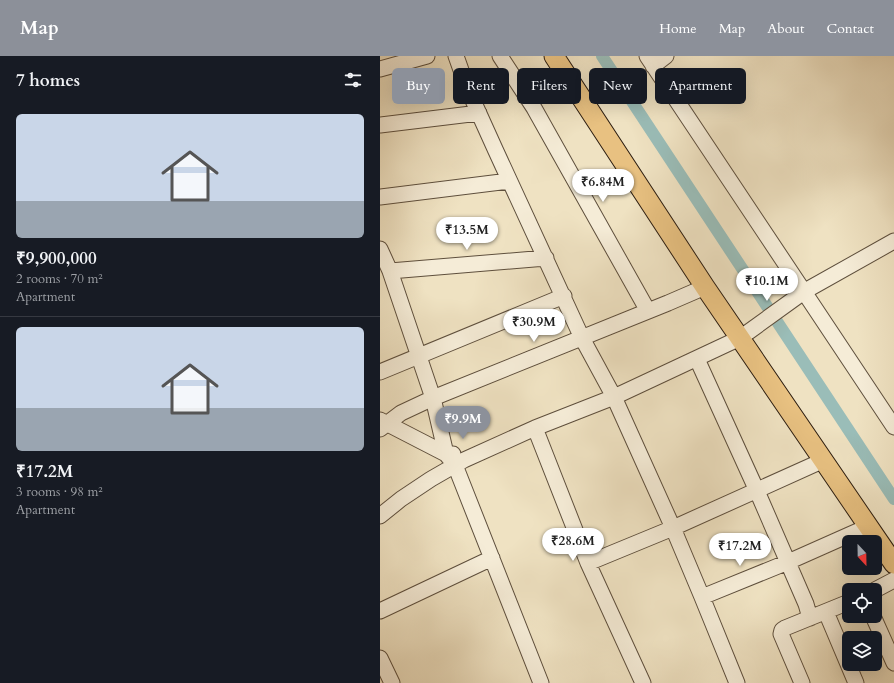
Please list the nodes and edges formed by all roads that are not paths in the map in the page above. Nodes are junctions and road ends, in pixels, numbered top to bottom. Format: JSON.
{"nodes":[{"id":1,"x":427,"y":56,"type":"edge"},
{"id":2,"x":456,"y":56,"type":"edge"},
{"id":3,"x":500,"y":56,"type":"edge"},
{"id":4,"x":554,"y":56,"type":"edge"},
{"id":5,"x":666,"y":56,"type":"edge"},
{"id":6,"x":650,"y":61,"type":"edge"},
{"id":7,"x":380,"y":69,"type":"edge"},
{"id":8,"x":479,"y":114,"type":"junction"},
{"id":9,"x":380,"y":125,"type":"edge"},
{"id":10,"x":509,"y":181,"type":"junction"},
{"id":11,"x":380,"y":197,"type":"edge"},
{"id":12,"x":894,"y":241,"type":"edge"},
{"id":13,"x":381,"y":253,"type":"edge"},
{"id":14,"x":546,"y":258,"type":"junction"},
{"id":15,"x":390,"y":272,"type":"junction"},
{"id":16,"x":705,"y":287,"type":"junction"},
{"id":17,"x":801,"y":294,"type":"junction"},
{"id":18,"x":564,"y":296,"type":"junction"},
{"id":19,"x":648,"y":311,"type":"junction"},
{"id":20,"x":747,"y":333,"type":"junction"},
{"id":21,"x":582,"y":338,"type":"junction"},
{"id":22,"x":419,"y":356,"type":"junction"},
{"id":23,"x":697,"y":358,"type":"junction"},
{"id":24,"x":380,"y":372,"type":"edge"},
{"id":25,"x":614,"y":397,"type":"junction"},
{"id":26,"x":433,"y":398,"type":"junction"},
{"id":27,"x":382,"y":424,"type":"edge"},
{"id":28,"x":894,"y":427,"type":"edge"},
{"id":29,"x":535,"y":428,"type":"junction"},
{"id":30,"x":450,"y":460,"type":"junction"},
{"id":31,"x":824,"y":460,"type":"junction"},
{"id":32,"x":757,"y":491,"type":"junction"},
{"id":33,"x":380,"y":516,"type":"edge"},
{"id":34,"x":869,"y":526,"type":"junction"},
{"id":35,"x":673,"y":528,"type":"junction"},
{"id":36,"x":492,"y":558,"type":"junction"},
{"id":37,"x":788,"y":562,"type":"junction"},
{"id":38,"x":588,"y":563,"type":"junction"},
{"id":39,"x":894,"y":564,"type":"edge"},
{"id":40,"x":894,"y":580,"type":"edge"},
{"id":41,"x":882,"y":586,"type":"edge"},
{"id":42,"x":702,"y":597,"type":"junction"},
{"id":43,"x":842,"y":605,"type":"edge"},
{"id":44,"x":380,"y":611,"type":"edge"},
{"id":45,"x":826,"y":612,"type":"junction"},
{"id":46,"x":810,"y":618,"type":"junction"},
{"id":47,"x":876,"y":623,"type":"edge"},
{"id":48,"x":380,"y":658,"type":"edge"},
{"id":49,"x":894,"y":663,"type":"edge"},
{"id":50,"x":392,"y":683,"type":"edge"},
{"id":51,"x":541,"y":683,"type":"edge"},
{"id":52,"x":643,"y":683,"type":"edge"},
{"id":53,"x":737,"y":683,"type":"edge"},
{"id":54,"x":802,"y":683,"type":"edge"},
{"id":55,"x":856,"y":683,"type":"edge"}],
"edges":[{"from":1,"to":7,"type":"street"},
{"from":2,"to":8,"type":"street"},
{"from":3,"to":19,"type":"street"},
{"from":4,"to":16,"type":"main road"},
{"from":5,"to":6,"type":"street"},
{"from":6,"to":17,"type":"street"},
{"from":8,"to":9,"type":"street"},
{"from":8,"to":10,"type":"street"},
{"from":10,"to":11,"type":"street"},
{"from":10,"to":14,"type":"street"},
{"from":12,"to":17,"type":"street"},
{"from":13,"to":15,"type":"street"},
{"from":14,"to":15,"type":"street"},
{"from":14,"to":18,"type":"street"},
{"from":15,"to":22,"type":"street"},
{"from":16,"to":19,"type":"street"},
{"from":16,"to":20,"type":"main road"},
{"from":17,"to":20,"type":"street"},
{"from":17,"to":28,"type":"street"},
{"from":18,"to":21,"type":"street"},
{"from":18,"to":22,"type":"street"},
{"from":19,"to":21,"type":"street"},
{"from":20,"to":23,"type":"street"},
{"from":20,"to":31,"type":"main road"},
{"from":21,"to":25,"type":"street"},
{"from":21,"to":26,"type":"street"},
{"from":22,"to":24,"type":"street"},
{"from":22,"to":26,"type":"street"},
{"from":23,"to":25,"type":"street"},
{"from":23,"to":32,"type":"street"},
{"from":25,"to":29,"type":"street"},
{"from":25,"to":35,"type":"street"},
{"from":26,"to":27,"type":"street"},
{"from":26,"to":30,"type":"street"},
{"from":27,"to":30,"type":"street"},
{"from":29,"to":30,"type":"street"},
{"from":29,"to":38,"type":"street"},
{"from":30,"to":33,"type":"street"},
{"from":30,"to":36,"type":"street"},
{"from":31,"to":32,"type":"street"},
{"from":31,"to":34,"type":"main road"},
{"from":32,"to":35,"type":"street"},
{"from":32,"to":37,"type":"street"},
{"from":34,"to":37,"type":"street"},
{"from":34,"to":39,"type":"main road"},
{"from":35,"to":38,"type":"street"},
{"from":35,"to":42,"type":"street"},
{"from":36,"to":44,"type":"street"},
{"from":36,"to":51,"type":"street"},
{"from":37,"to":42,"type":"street"},
{"from":37,"to":46,"type":"street"},
{"from":38,"to":52,"type":"street"},
{"from":40,"to":41,"type":"street"},
{"from":42,"to":53,"type":"street"},
{"from":43,"to":45,"type":"street"},
{"from":45,"to":46,"type":"street"},
{"from":45,"to":55,"type":"street"},
{"from":46,"to":54,"type":"street"},
{"from":47,"to":49,"type":"street"},
{"from":48,"to":50,"type":"street"}]}
